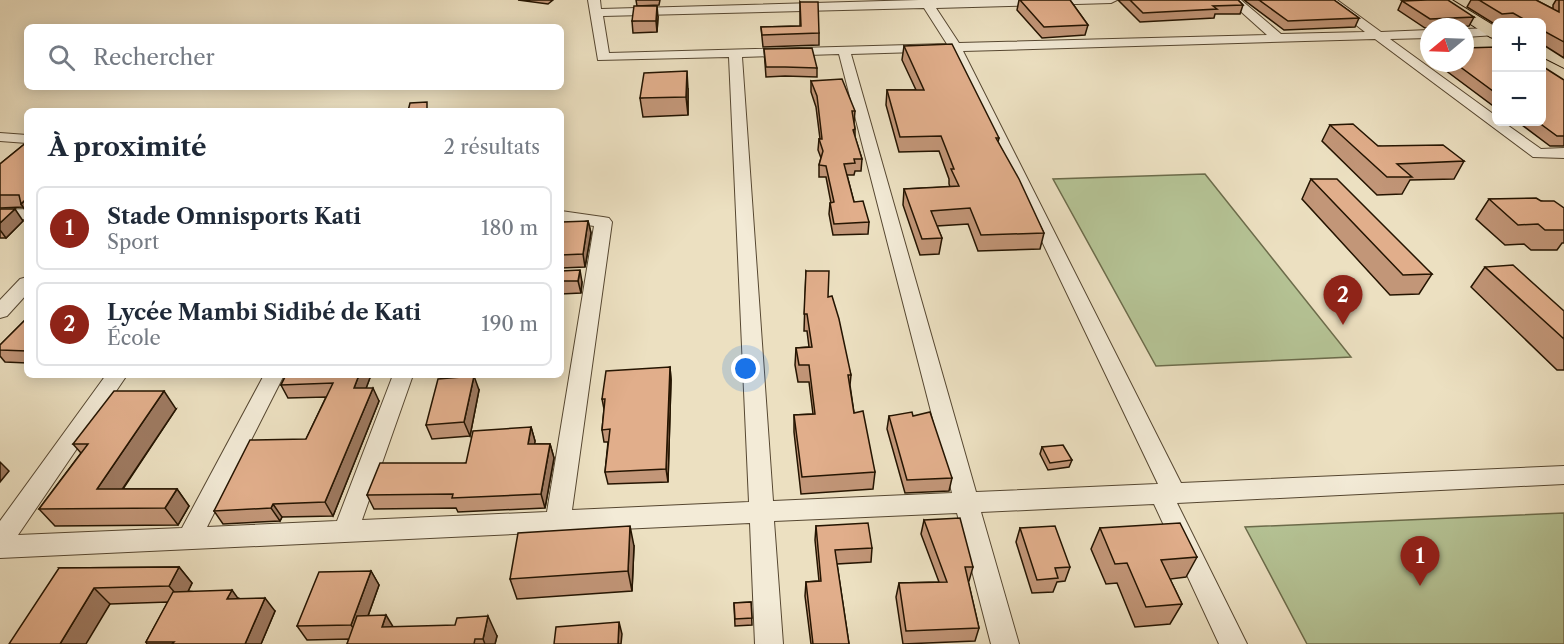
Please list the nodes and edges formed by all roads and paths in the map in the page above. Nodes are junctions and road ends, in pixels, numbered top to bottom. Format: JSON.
{"nodes":[{"id":1,"x":1111,"y":0,"type":"edge"},
{"id":2,"x":1234,"y":0,"type":"edge"},
{"id":3,"x":1330,"y":0,"type":"edge"},
{"id":4,"x":1442,"y":0,"type":"edge"},
{"id":5,"x":927,"y":2,"type":"edge"},
{"id":6,"x":595,"y":6,"type":"edge"},
{"id":7,"x":1492,"y":31,"type":"edge"},
{"id":8,"x":1474,"y":33,"type":"edge"},
{"id":9,"x":1492,"y":33,"type":"edge"},
{"id":10,"x":1420,"y":34,"type":"edge"},
{"id":11,"x":1378,"y":36,"type":"junction"},
{"id":12,"x":1278,"y":38,"type":"junction"},
{"id":13,"x":954,"y":47,"type":"junction"},
{"id":14,"x":844,"y":50,"type":"junction"},
{"id":15,"x":735,"y":53,"type":"junction"},
{"id":16,"x":1546,"y":66,"type":"edge"},
{"id":17,"x":1564,"y":77,"type":"edge"},
{"id":18,"x":0,"y":137,"type":"edge"},
{"id":19,"x":24,"y":139,"type":"edge"},
{"id":20,"x":1564,"y":153,"type":"edge"},
{"id":21,"x":24,"y":214,"type":"edge"},
{"id":22,"x":0,"y":215,"type":"edge"},
{"id":23,"x":564,"y":216,"type":"edge"},
{"id":24,"x":596,"y":274,"type":"junction"},
{"id":25,"x":573,"y":275,"type":"edge"},
{"id":26,"x":115,"y":378,"type":"edge"},
{"id":27,"x":271,"y":378,"type":"edge"},
{"id":28,"x":402,"y":378,"type":"edge"},
{"id":29,"x":1564,"y":475,"type":"edge"},
{"id":30,"x":1161,"y":494,"type":"junction"},
{"id":31,"x":967,"y":503,"type":"junction"},
{"id":32,"x":761,"y":512,"type":"junction"},
{"id":33,"x":558,"y":521,"type":"junction"},
{"id":34,"x":346,"y":531,"type":"junction"},
{"id":35,"x":189,"y":538,"type":"junction"},
{"id":36,"x":0,"y":541,"type":"edge"},
{"id":37,"x":0,"y":547,"type":"edge"},
{"id":38,"x":769,"y":644,"type":"edge"},
{"id":39,"x":1005,"y":644,"type":"edge"},
{"id":40,"x":1233,"y":644,"type":"edge"}],
"edges":[{"from":1,"to":5,"type":"street"},
{"from":2,"to":12,"type":"street"},
{"from":3,"to":11,"type":"street"},
{"from":4,"to":7,"type":"main road"},
{"from":5,"to":6,"type":"street"},
{"from":5,"to":13,"type":"street"},
{"from":6,"to":15,"type":"street"},
{"from":8,"to":9,"type":"street"},
{"from":10,"to":11,"type":"street"},
{"from":11,"to":12,"type":"street"},
{"from":11,"to":20,"type":"street"},
{"from":12,"to":13,"type":"street"},
{"from":13,"to":14,"type":"street"},
{"from":13,"to":30,"type":"street"},
{"from":14,"to":15,"type":"street"},
{"from":14,"to":31,"type":"street"},
{"from":15,"to":32,"type":"street"},
{"from":16,"to":17,"type":"main road"},
{"from":18,"to":19,"type":"street"},
{"from":21,"to":22,"type":"street"},
{"from":23,"to":24,"type":"street"},
{"from":24,"to":25,"type":"street"},
{"from":24,"to":33,"type":"street"},
{"from":26,"to":36,"type":"street"},
{"from":27,"to":35,"type":"street"},
{"from":28,"to":34,"type":"street"},
{"from":29,"to":30,"type":"street"},
{"from":30,"to":31,"type":"street"},
{"from":30,"to":40,"type":"street"},
{"from":31,"to":32,"type":"street"},
{"from":31,"to":39,"type":"street"},
{"from":32,"to":33,"type":"street"},
{"from":32,"to":38,"type":"street"},
{"from":33,"to":34,"type":"street"},
{"from":34,"to":35,"type":"street"},
{"from":35,"to":37,"type":"street"}]}
